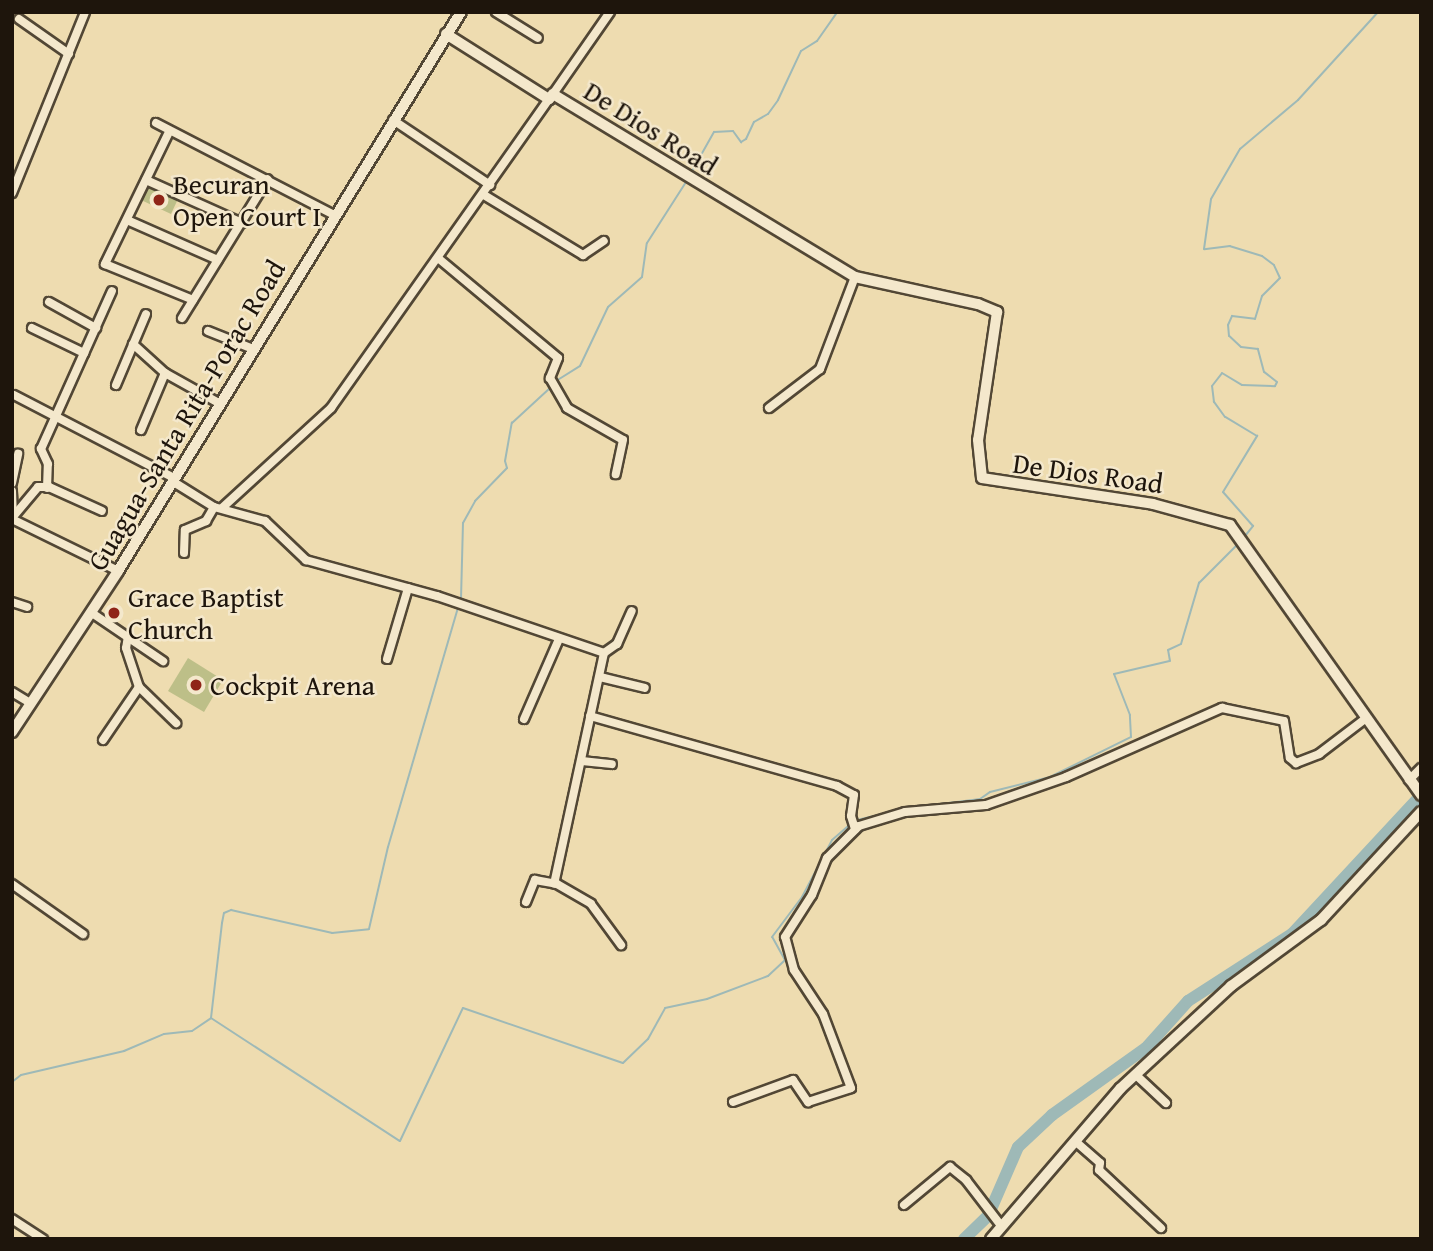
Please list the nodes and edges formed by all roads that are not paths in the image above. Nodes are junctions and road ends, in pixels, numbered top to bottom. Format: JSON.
{"nodes":[{"id":1,"x":85,"y":12,"type":"edge"},
{"id":2,"x":461,"y":12,"type":"edge"},
{"id":3,"x":496,"y":12,"type":"edge"},
{"id":4,"x":610,"y":12,"type":"edge"},
{"id":5,"x":19,"y":19,"type":"dead end"},
{"id":6,"x":446,"y":34,"type":"junction"},
{"id":7,"x":538,"y":38,"type":"dead end"},
{"id":8,"x":69,"y":54,"type":"junction"},
{"id":9,"x":551,"y":97,"type":"junction"},
{"id":10,"x":393,"y":120,"type":"junction"},
{"id":11,"x":156,"y":123,"type":"dead end"},
{"id":12,"x":169,"y":132,"type":"junction"},
{"id":13,"x":268,"y":179,"type":"junction"},
{"id":14,"x":146,"y":180,"type":"junction"},
{"id":15,"x":490,"y":185,"type":"junction"},
{"id":16,"x":12,"y":193,"type":"edge"},
{"id":17,"x":484,"y":195,"type":"junction"},
{"id":18,"x":334,"y":215,"type":"junction"},
{"id":19,"x":127,"y":220,"type":"junction"},
{"id":20,"x":242,"y":223,"type":"junction"},
{"id":21,"x":604,"y":242,"type":"dead end"},
{"id":22,"x":438,"y":258,"type":"junction"},
{"id":23,"x":218,"y":260,"type":"junction"},
{"id":24,"x":855,"y":277,"type":"junction"},
{"id":25,"x":112,"y":290,"type":"dead end"},
{"id":26,"x":193,"y":300,"type":"junction"},
{"id":27,"x":49,"y":302,"type":"dead end"},
{"id":28,"x":146,"y":314,"type":"dead end"},
{"id":29,"x":182,"y":318,"type":"dead end"},
{"id":30,"x":32,"y":328,"type":"dead end"},
{"id":31,"x":96,"y":328,"type":"junction"},
{"id":32,"x":208,"y":331,"type":"dead end"},
{"id":33,"x":132,"y":344,"type":"junction"},
{"id":34,"x":253,"y":349,"type":"junction"},
{"id":35,"x":84,"y":353,"type":"junction"},
{"id":36,"x":165,"y":373,"type":"junction"},
{"id":37,"x":116,"y":385,"type":"dead end"},
{"id":38,"x":14,"y":395,"type":"dead end"},
{"id":39,"x":219,"y":403,"type":"junction"},
{"id":40,"x":769,"y":408,"type":"dead end"},
{"id":41,"x":57,"y":415,"type":"junction"},
{"id":42,"x":141,"y":430,"type":"dead end"},
{"id":43,"x":18,"y":454,"type":"dead end"},
{"id":44,"x":616,"y":474,"type":"dead end"},
{"id":45,"x":173,"y":480,"type":"junction"},
{"id":46,"x":12,"y":483,"type":"edge"},
{"id":47,"x":47,"y":488,"type":"junction"},
{"id":48,"x":12,"y":491,"type":"edge"},
{"id":49,"x":218,"y":507,"type":"junction"},
{"id":50,"x":102,"y":510,"type":"dead end"},
{"id":51,"x":13,"y":517,"type":"edge"},
{"id":52,"x":184,"y":552,"type":"dead end"},
{"id":53,"x":118,"y":571,"type":"junction"},
{"id":54,"x":408,"y":588,"type":"junction"},
{"id":55,"x":12,"y":602,"type":"edge"},
{"id":56,"x":27,"y":607,"type":"dead end"},
{"id":57,"x":632,"y":611,"type":"dead end"},
{"id":58,"x":92,"y":612,"type":"junction"},
{"id":59,"x":128,"y":636,"type":"junction"},
{"id":60,"x":559,"y":639,"type":"junction"},
{"id":61,"x":604,"y":653,"type":"junction"},
{"id":62,"x":387,"y":659,"type":"dead end"},
{"id":63,"x":163,"y":661,"type":"dead end"},
{"id":64,"x":600,"y":677,"type":"junction"},
{"id":65,"x":139,"y":687,"type":"junction"},
{"id":66,"x":645,"y":688,"type":"dead end"},
{"id":67,"x":12,"y":692,"type":"edge"},
{"id":68,"x":30,"y":703,"type":"junction"},
{"id":69,"x":590,"y":716,"type":"junction"},
{"id":70,"x":524,"y":719,"type":"dead end"},
{"id":71,"x":1365,"y":719,"type":"junction"},
{"id":72,"x":176,"y":723,"type":"dead end"},
{"id":73,"x":12,"y":732,"type":"edge"},
{"id":74,"x":103,"y":740,"type":"dead end"},
{"id":75,"x":582,"y":761,"type":"junction"},
{"id":76,"x":612,"y":764,"type":"dead end"},
{"id":77,"x":1421,"y":768,"type":"edge"},
{"id":78,"x":1415,"y":787,"type":"edge"},
{"id":79,"x":1421,"y":812,"type":"edge"},
{"id":80,"x":855,"y":827,"type":"junction"},
{"id":81,"x":12,"y":884,"type":"edge"},
{"id":82,"x":554,"y":884,"type":"junction"},
{"id":83,"x":526,"y":902,"type":"dead end"},
{"id":84,"x":83,"y":934,"type":"dead end"},
{"id":85,"x":621,"y":945,"type":"dead end"},
{"id":86,"x":1136,"y":1075,"type":"junction"},
{"id":87,"x":733,"y":1102,"type":"dead end"},
{"id":88,"x":1166,"y":1103,"type":"dead end"},
{"id":89,"x":1075,"y":1141,"type":"junction"},
{"id":90,"x":904,"y":1205,"type":"dead end"},
{"id":91,"x":12,"y":1219,"type":"edge"},
{"id":92,"x":999,"y":1224,"type":"junction"},
{"id":93,"x":1161,"y":1228,"type":"dead end"},
{"id":94,"x":43,"y":1239,"type":"edge"},
{"id":95,"x":991,"y":1239,"type":"edge"}],
"edges":[{"from":1,"to":8,"type":"street"},
{"from":2,"to":6,"type":"street","name":"Guagua-Santa Rita-Porac Road"},
{"from":3,"to":7,"type":"street"},
{"from":4,"to":9,"type":"street"},
{"from":5,"to":8,"type":"street"},
{"from":6,"to":9,"type":"street","name":"De Dios Road"},
{"from":6,"to":10,"type":"street","name":"Guagua-Santa Rita-Porac Road"},
{"from":8,"to":16,"type":"street"},
{"from":9,"to":15,"type":"street"},
{"from":9,"to":24,"type":"street","name":"De Dios Road"},
{"from":10,"to":15,"type":"street"},
{"from":10,"to":18,"type":"street","name":"Guagua-Santa Rita-Porac Road"},
{"from":11,"to":12,"type":"street"},
{"from":12,"to":13,"type":"street"},
{"from":12,"to":14,"type":"street"},
{"from":13,"to":18,"type":"street"},
{"from":13,"to":20,"type":"street"},
{"from":14,"to":19,"type":"street"},
{"from":14,"to":20,"type":"street"},
{"from":15,"to":17,"type":"street"},
{"from":17,"to":21,"type":"street"},
{"from":17,"to":22,"type":"street"},
{"from":18,"to":34,"type":"street","name":"Guagua-Santa Rita-Porac Road"},
{"from":19,"to":23,"type":"street"},
{"from":19,"to":26,"type":"street"},
{"from":20,"to":23,"type":"street"},
{"from":22,"to":44,"type":"street"},
{"from":22,"to":49,"type":"street"},
{"from":23,"to":26,"type":"street"},
{"from":24,"to":40,"type":"street"},
{"from":24,"to":71,"type":"street","name":"De Dios Road"},
{"from":25,"to":31,"type":"street"},
{"from":26,"to":29,"type":"street"},
{"from":27,"to":31,"type":"street"},
{"from":28,"to":33,"type":"street"},
{"from":30,"to":35,"type":"street"},
{"from":31,"to":35,"type":"street"},
{"from":32,"to":34,"type":"street"},
{"from":33,"to":36,"type":"street"},
{"from":33,"to":37,"type":"street"},
{"from":34,"to":39,"type":"street","name":"Guagua-Santa Rita-Porac Road"},
{"from":35,"to":41,"type":"street"},
{"from":36,"to":39,"type":"street"},
{"from":36,"to":42,"type":"street"},
{"from":38,"to":41,"type":"street"},
{"from":39,"to":45,"type":"street","name":"Guagua-Santa Rita-Porac Road"},
{"from":41,"to":45,"type":"street"},
{"from":41,"to":47,"type":"street"},
{"from":43,"to":46,"type":"street"},
{"from":45,"to":49,"type":"street"},
{"from":45,"to":53,"type":"street","name":"Guagua-Santa Rita-Porac Road"},
{"from":47,"to":50,"type":"street"},
{"from":47,"to":51,"type":"street"},
{"from":48,"to":51,"type":"street"},
{"from":49,"to":52,"type":"street"},
{"from":49,"to":54,"type":"street"},
{"from":51,"to":53,"type":"street"},
{"from":53,"to":58,"type":"street","name":"Guagua-Santa Rita-Porac Road"},
{"from":54,"to":60,"type":"street"},
{"from":54,"to":62,"type":"street"},
{"from":55,"to":56,"type":"street"},
{"from":57,"to":61,"type":"street"},
{"from":58,"to":59,"type":"street"},
{"from":58,"to":68,"type":"street","name":"Guagua-Santa Rita-Porac Road"},
{"from":59,"to":63,"type":"street"},
{"from":59,"to":65,"type":"street"},
{"from":60,"to":61,"type":"street"},
{"from":60,"to":70,"type":"street"},
{"from":61,"to":64,"type":"street"},
{"from":64,"to":66,"type":"street"},
{"from":64,"to":69,"type":"street"},
{"from":65,"to":72,"type":"street"},
{"from":65,"to":74,"type":"street"},
{"from":67,"to":68,"type":"street"},
{"from":68,"to":73,"type":"street","name":"Guagua-Santa Rita-Porac Road"},
{"from":69,"to":75,"type":"street"},
{"from":69,"to":80,"type":"street"},
{"from":71,"to":78,"type":"street","name":"De Dios Road"},
{"from":71,"to":80,"type":"street"},
{"from":75,"to":76,"type":"street"},
{"from":75,"to":82,"type":"street"},
{"from":77,"to":78,"type":"street"},
{"from":79,"to":86,"type":"street"},
{"from":80,"to":87,"type":"street"},
{"from":81,"to":84,"type":"street"},
{"from":82,"to":83,"type":"street"},
{"from":82,"to":85,"type":"street"},
{"from":86,"to":88,"type":"street"},
{"from":86,"to":89,"type":"street"},
{"from":89,"to":92,"type":"street"},
{"from":89,"to":93,"type":"street"},
{"from":90,"to":92,"type":"street"},
{"from":91,"to":94,"type":"street"},
{"from":92,"to":95,"type":"street"}]}
